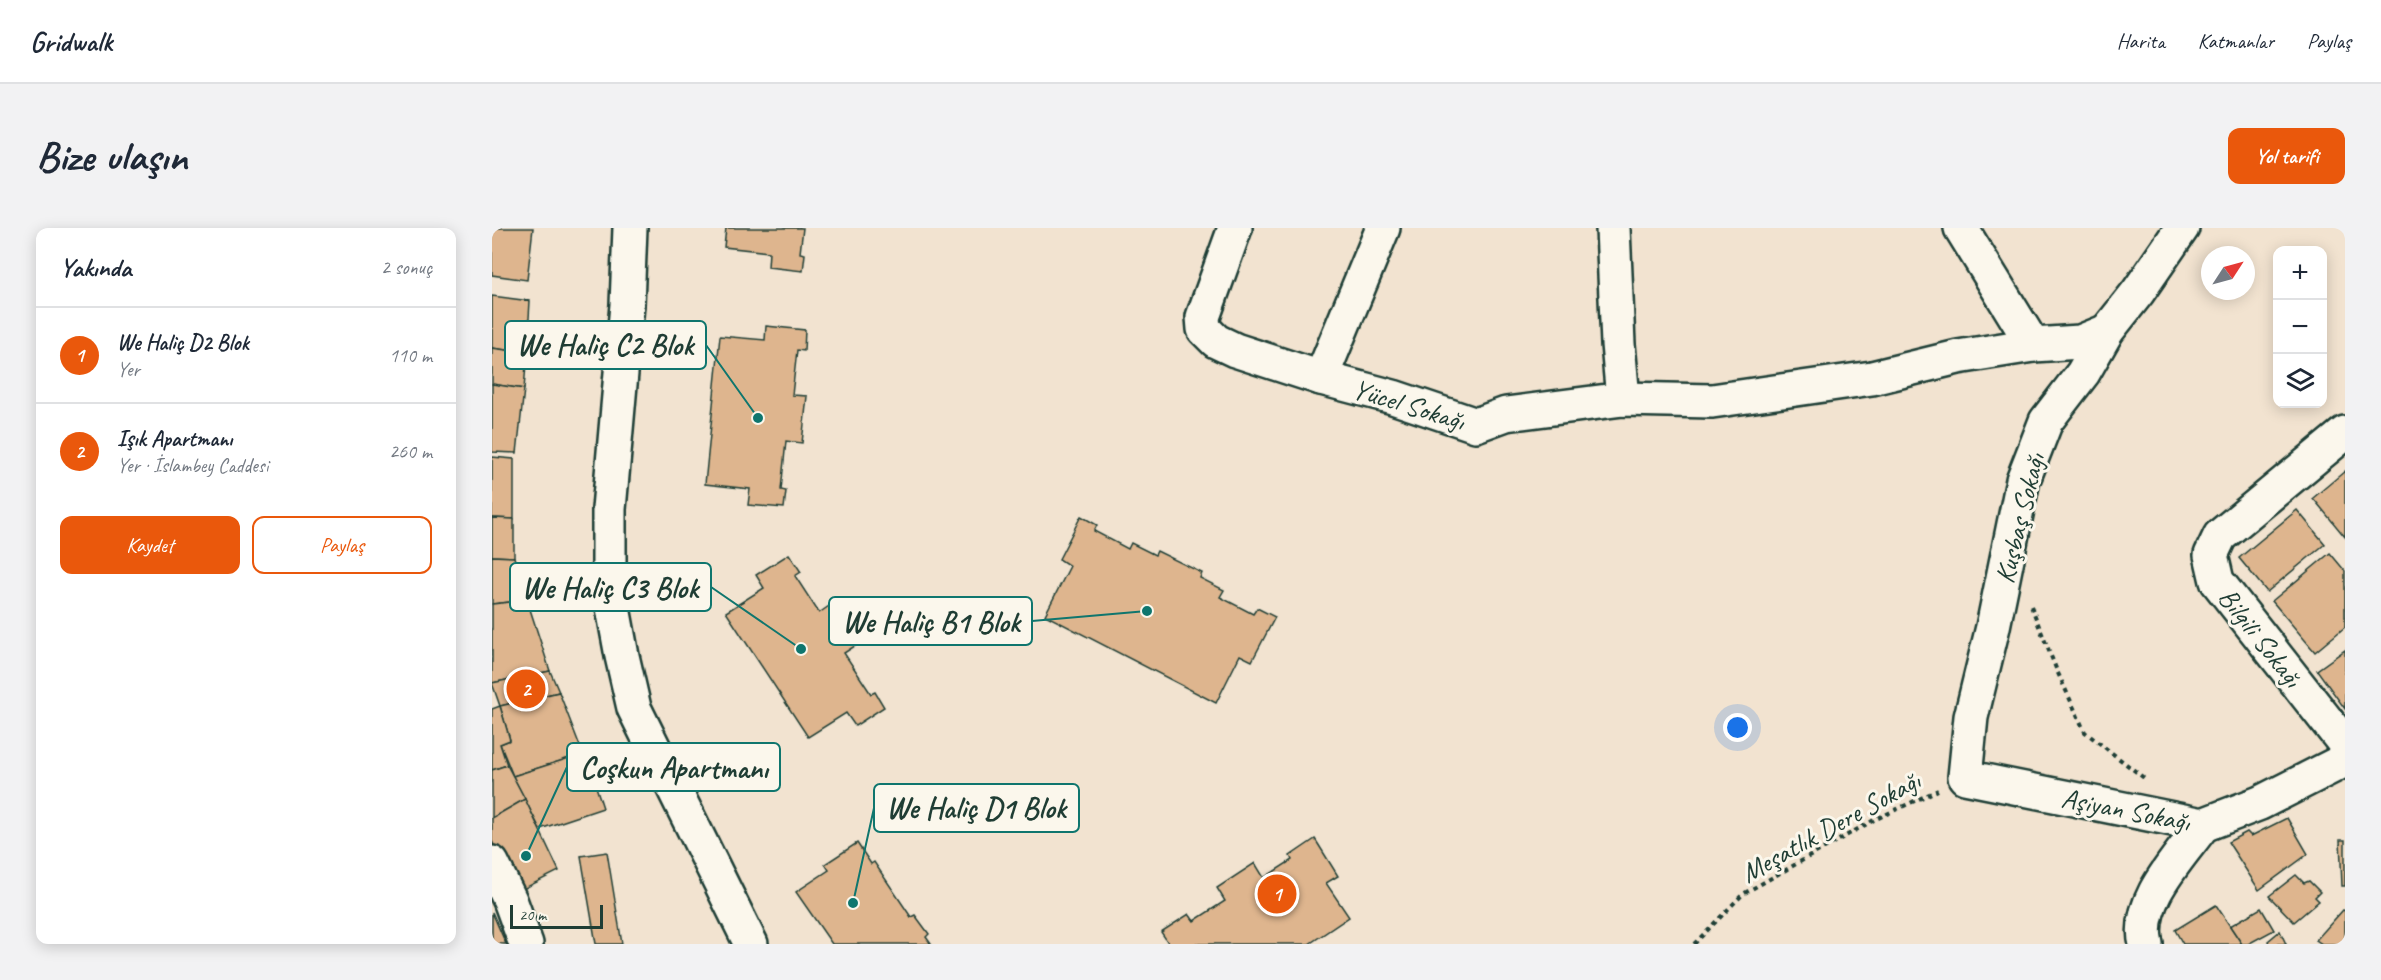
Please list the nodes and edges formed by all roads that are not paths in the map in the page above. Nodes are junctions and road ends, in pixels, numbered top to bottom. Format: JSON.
{"nodes":[{"id":1,"x":630,"y":228,"type":"edge"},
{"id":2,"x":1235,"y":228,"type":"edge"},
{"id":3,"x":1383,"y":228,"type":"edge"},
{"id":4,"x":1613,"y":228,"type":"edge"},
{"id":5,"x":1961,"y":228,"type":"edge"},
{"id":6,"x":2171,"y":234,"type":"edge"},
{"id":7,"x":2107,"y":331,"type":"junction"},
{"id":8,"x":2033,"y":345,"type":"junction"},
{"id":9,"x":1322,"y":378,"type":"junction"},
{"id":10,"x":1623,"y":399,"type":"junction"},
{"id":11,"x":2345,"y":433,"type":"edge"},
{"id":12,"x":2345,"y":744,"type":"edge"},
{"id":13,"x":2345,"y":760,"type":"edge"},
{"id":14,"x":1965,"y":777,"type":"joint"},
{"id":15,"x":2203,"y":825,"type":"junction"},
{"id":16,"x":492,"y":863,"type":"edge"},
{"id":17,"x":526,"y":944,"type":"edge"},
{"id":18,"x":751,"y":944,"type":"edge"},
{"id":19,"x":2146,"y":944,"type":"edge"}],
"edges":[{"from":1,"to":18,"type":"street"},
{"from":2,"to":9,"type":"street","name":"Yücel Sokağı"},
{"from":3,"to":9,"type":"street"},
{"from":4,"to":10,"type":"street"},
{"from":5,"to":8,"type":"street"},
{"from":6,"to":7,"type":"street","name":"Kuşbaş Sokağı"},
{"from":7,"to":8,"type":"street","name":"Yücel Sokağı"},
{"from":7,"to":14,"type":"street","name":"Kuşbaş Sokağı"},
{"from":8,"to":10,"type":"street","name":"Yücel Sokağı"},
{"from":9,"to":10,"type":"street","name":"Yücel Sokağı"},
{"from":11,"to":12,"type":"street","name":"Bilgili Sokağı"},
{"from":13,"to":15,"type":"street","name":"Aşiyan Sokağı"},
{"from":14,"to":15,"type":"street","name":"Aşiyan Sokağı"},
{"from":15,"to":19,"type":"street"},
{"from":16,"to":17,"type":"street"}]}
